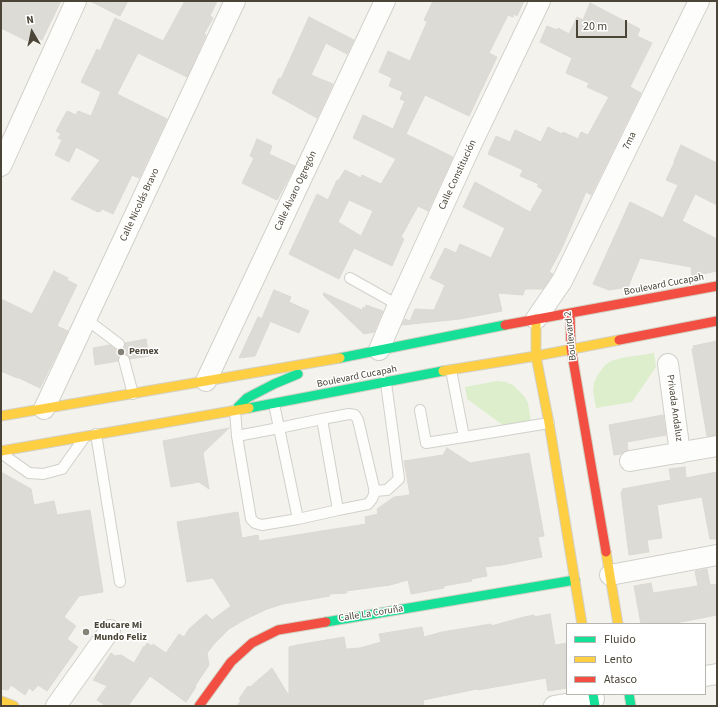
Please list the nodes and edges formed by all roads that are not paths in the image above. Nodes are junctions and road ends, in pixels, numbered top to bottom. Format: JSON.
{"nodes":[{"id":1,"x":76,"y":1,"type":"edge"},
{"id":2,"x":235,"y":1,"type":"edge"},
{"id":3,"x":384,"y":1,"type":"edge"},
{"id":4,"x":540,"y":1,"type":"edge"},
{"id":5,"x":699,"y":1,"type":"edge"},
{"id":6,"x":1,"y":166,"type":"edge"},
{"id":7,"x":350,"y":278,"type":"dead end"},
{"id":8,"x":562,"y":281,"type":"junction"},
{"id":9,"x":717,"y":286,"type":"edge"},
{"id":10,"x":398,"y":305,"type":"junction"},
{"id":11,"x":570,"y":314,"type":"junction"},
{"id":12,"x":86,"y":318,"type":"junction"},
{"id":13,"x":536,"y":319,"type":"junction"},
{"id":14,"x":717,"y":321,"type":"edge"},
{"id":15,"x":118,"y":344,"type":"dead end"},
{"id":16,"x":571,"y":348,"type":"junction"},
{"id":17,"x":379,"y":350,"type":"junction"},
{"id":18,"x":536,"y":356,"type":"junction"},
{"id":19,"x":338,"y":358,"type":"junction"},
{"id":20,"x":124,"y":360,"type":"dead end"},
{"id":21,"x":668,"y":364,"type":"dead end"},
{"id":22,"x":451,"y":370,"type":"junction"},
{"id":23,"x":206,"y":381,"type":"junction"},
{"id":24,"x":386,"y":383,"type":"junction"},
{"id":25,"x":133,"y":394,"type":"junction"},
{"id":26,"x":274,"y":404,"type":"junction"},
{"id":27,"x":44,"y":409,"type":"junction"},
{"id":28,"x":234,"y":410,"type":"junction"},
{"id":29,"x":420,"y":410,"type":"dead end"},
{"id":30,"x":4,"y":416,"type":"edge"},
{"id":31,"x":322,"y":419,"type":"junction"},
{"id":32,"x":549,"y":423,"type":"junction"},
{"id":33,"x":279,"y":428,"type":"junction"},
{"id":34,"x":96,"y":434,"type":"junction"},
{"id":35,"x":86,"y":436,"type":"junction"},
{"id":36,"x":237,"y":436,"type":"junction"},
{"id":37,"x":464,"y":437,"type":"junction"},
{"id":38,"x":717,"y":446,"type":"edge"},
{"id":39,"x":1,"y":452,"type":"edge"},
{"id":40,"x":680,"y":453,"type":"junction"},
{"id":41,"x":630,"y":461,"type":"dead end"},
{"id":42,"x":374,"y":490,"type":"junction"},
{"id":43,"x":338,"y":510,"type":"junction"},
{"id":44,"x":298,"y":519,"type":"junction"},
{"id":45,"x":717,"y":555,"type":"edge"},
{"id":46,"x":610,"y":575,"type":"junction"},
{"id":47,"x":575,"y":580,"type":"junction"},
{"id":48,"x":120,"y":582,"type":"dead end"},
{"id":49,"x":582,"y":623,"type":"edge"},
{"id":50,"x":618,"y":623,"type":"edge"},
{"id":51,"x":110,"y":630,"type":"dead end"},
{"id":52,"x":717,"y":674,"type":"edge"},
{"id":53,"x":706,"y":676,"type":"edge"},
{"id":54,"x":629,"y":695,"type":"edge"},
{"id":55,"x":594,"y":700,"type":"edge"},
{"id":56,"x":1,"y":701,"type":"edge"},
{"id":57,"x":14,"y":706,"type":"edge"},
{"id":58,"x":56,"y":706,"type":"edge"},
{"id":59,"x":199,"y":706,"type":"edge"},
{"id":60,"x":554,"y":706,"type":"edge"},
{"id":61,"x":631,"y":706,"type":"edge"}],
"edges":[{"from":1,"to":6,"type":"street"},
{"from":2,"to":12,"type":"street","name":"Calle Nicolás Bravo"},
{"from":3,"to":23,"type":"street","name":"Calle Álvaro Ogregón"},
{"from":4,"to":10,"type":"street","name":"Calle Constitución"},
{"from":5,"to":8,"type":"street","name":"7ma"},
{"from":7,"to":10,"type":"lane"},
{"from":8,"to":11,"type":"street","name":"Boulevard 2"},
{"from":8,"to":13,"type":"street"},
{"from":9,"to":11,"type":"main road","name":"Boulevard Cucapah"},
{"from":10,"to":17,"type":"street","name":"Calle Constitución"},
{"from":11,"to":13,"type":"main road","name":"Boulevard Cucapah"},
{"from":11,"to":16,"type":"main road","name":"Boulevard 2"},
{"from":12,"to":15,"type":"lane"},
{"from":12,"to":27,"type":"street","name":"Calle Nicolás Bravo"},
{"from":13,"to":17,"type":"main road","name":"Boulevard Cucapah"},
{"from":13,"to":18,"type":"main road"},
{"from":14,"to":16,"type":"main road","name":"Boulevard Cucapah"},
{"from":16,"to":18,"type":"main road","name":"Boulevard Cucapah"},
{"from":16,"to":46,"type":"main road","name":"Boulevard 2"},
{"from":17,"to":19,"type":"main road","name":"Boulevard Cucapah"},
{"from":18,"to":22,"type":"main road","name":"Boulevard Cucapah"},
{"from":18,"to":32,"type":"main road"},
{"from":19,"to":23,"type":"main road","name":"Boulevard Cucapah"},
{"from":19,"to":28,"type":"main road"},
{"from":20,"to":25,"type":"lane"},
{"from":21,"to":40,"type":"street","name":"Privada Andaluz"},
{"from":22,"to":24,"type":"main road","name":"Boulevard Cucapah"},
{"from":22,"to":37,"type":"lane"},
{"from":23,"to":25,"type":"main road","name":"Boulevard Cucapah"},
{"from":24,"to":26,"type":"main road","name":"Boulevard Cucapah"},
{"from":24,"to":42,"type":"lane"},
{"from":25,"to":27,"type":"main road","name":"Boulevard Cucapah"},
{"from":26,"to":28,"type":"main road","name":"Boulevard Cucapah"},
{"from":26,"to":33,"type":"lane"},
{"from":27,"to":30,"type":"main road","name":"Boulevard Cucapah"},
{"from":28,"to":34,"type":"main road","name":"Boulevard Cucapah"},
{"from":28,"to":36,"type":"lane"},
{"from":29,"to":37,"type":"lane"},
{"from":31,"to":33,"type":"lane"},
{"from":31,"to":42,"type":"lane"},
{"from":31,"to":43,"type":"lane"},
{"from":32,"to":37,"type":"lane"},
{"from":32,"to":47,"type":"main road"},
{"from":33,"to":36,"type":"lane"},
{"from":33,"to":44,"type":"lane"},
{"from":34,"to":35,"type":"main road","name":"Boulevard Cucapah"},
{"from":34,"to":48,"type":"lane"},
{"from":35,"to":39,"type":"main road","name":"Boulevard Cucapah"},
{"from":35,"to":39,"type":"lane"},
{"from":36,"to":44,"type":"lane"},
{"from":38,"to":40,"type":"street","name":"Privada Andaluz"},
{"from":40,"to":41,"type":"street","name":"Privada Andaluz"},
{"from":42,"to":43,"type":"lane"},
{"from":43,"to":44,"type":"lane"},
{"from":45,"to":46,"type":"street"},
{"from":46,"to":50,"type":"main road","name":"Boulevard 2"},
{"from":47,"to":49,"type":"main road"},
{"from":47,"to":59,"type":"main road","name":"Calle La Coruña"},
{"from":51,"to":58,"type":"street"},
{"from":52,"to":53,"type":"street"},
{"from":54,"to":61,"type":"main road"},
{"from":55,"to":60,"type":"street"},
{"from":56,"to":57,"type":"main road"}]}
